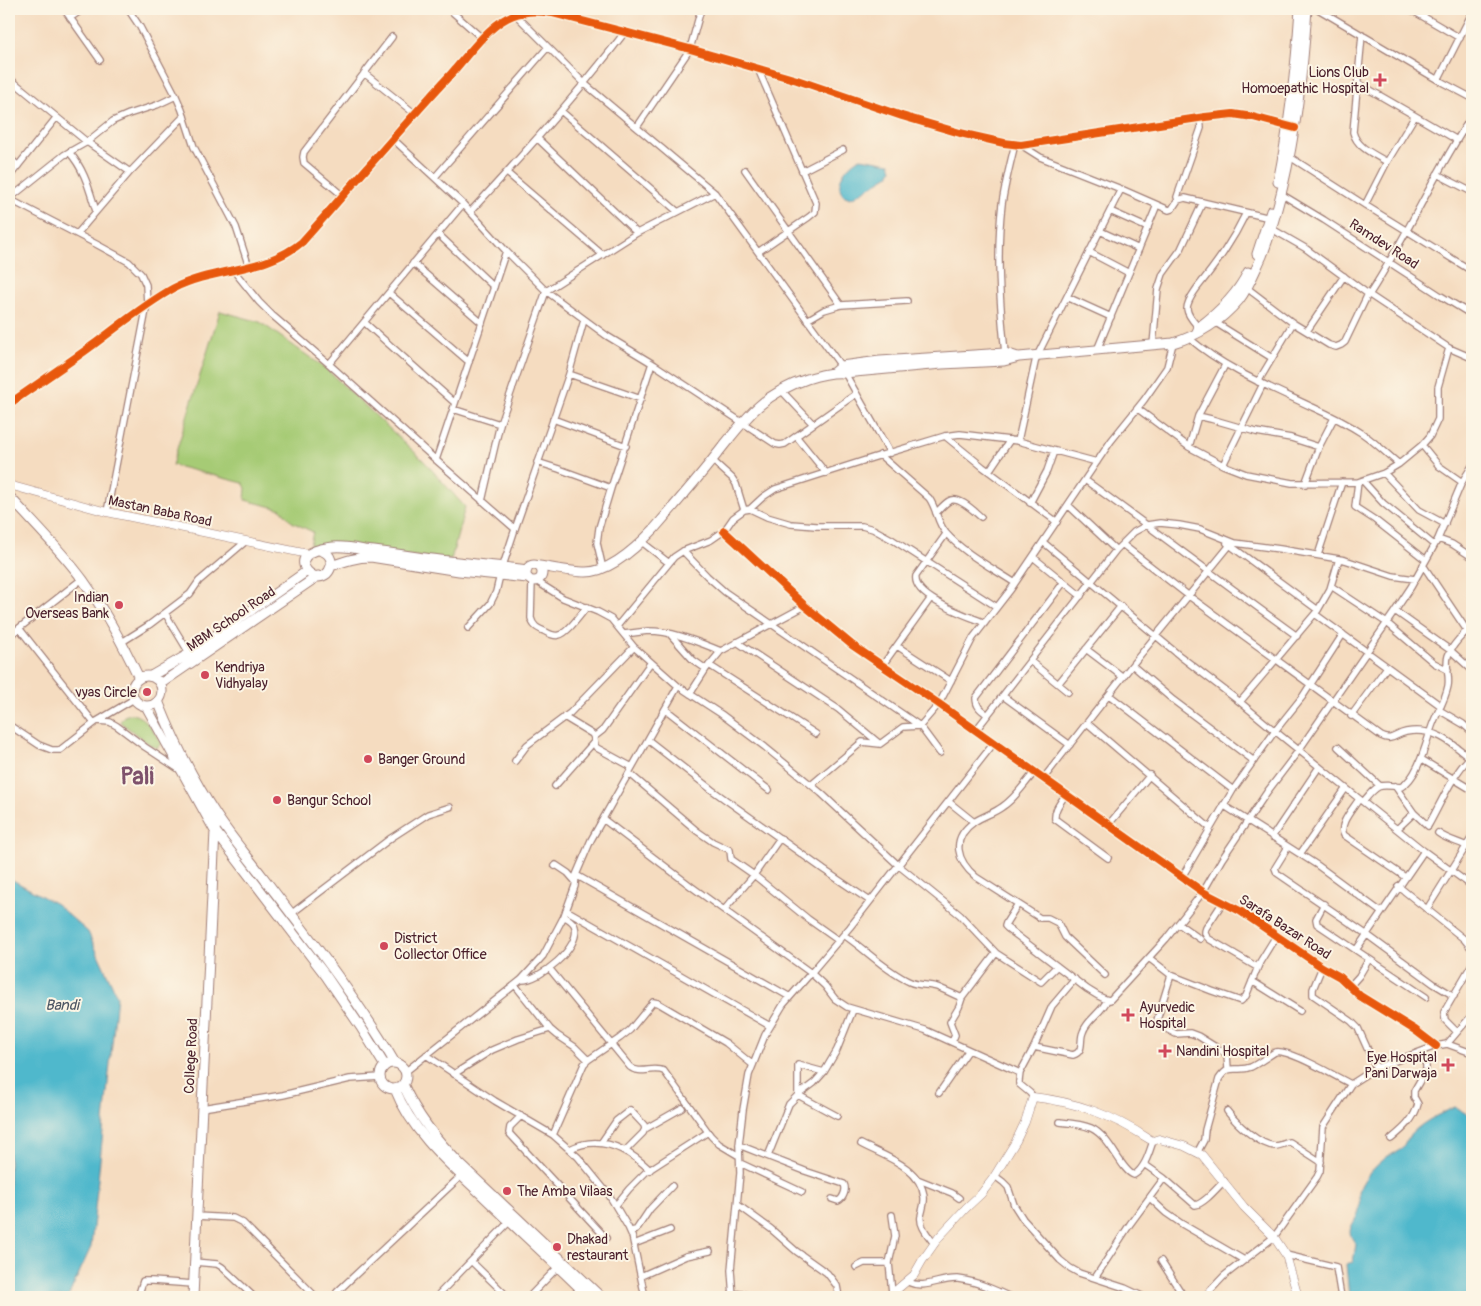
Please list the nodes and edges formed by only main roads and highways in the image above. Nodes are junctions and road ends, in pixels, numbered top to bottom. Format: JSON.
{"nodes":[{"id":1,"x":1300,"y":9,"type":"edge"},
{"id":2,"x":1307,"y":9,"type":"edge"},
{"id":3,"x":1292,"y":127,"type":"junction"},
{"id":4,"x":1272,"y":219,"type":"junction"},
{"id":5,"x":1196,"y":333,"type":"junction"},
{"id":6,"x":1019,"y":357,"type":"junction"},
{"id":7,"x":843,"y":369,"type":"junction"},
{"id":8,"x":9,"y":496,"type":"edge"},
{"id":9,"x":319,"y":550,"type":"junction"},
{"id":10,"x":331,"y":566,"type":"junction"},
{"id":11,"x":539,"y":566,"type":"junction"},
{"id":12,"x":307,"y":571,"type":"junction"},
{"id":13,"x":501,"y":571,"type":"junction"},
{"id":14,"x":318,"y":576,"type":"junction"},
{"id":15,"x":531,"y":577,"type":"junction"},
{"id":16,"x":191,"y":657,"type":"junction"},
{"id":17,"x":151,"y":676,"type":"junction"},
{"id":18,"x":139,"y":678,"type":"junction"},
{"id":19,"x":160,"y":684,"type":"junction"},
{"id":20,"x":158,"y":701,"type":"junction"},
{"id":21,"x":146,"y":706,"type":"junction"},
{"id":22,"x":217,"y":816,"type":"junction"},
{"id":23,"x":215,"y":831,"type":"junction"},
{"id":24,"x":395,"y":1063,"type":"junction"},
{"id":25,"x":385,"y":1066,"type":"junction"},
{"id":26,"x":399,"y":1086,"type":"junction"},
{"id":27,"x":192,"y":1297,"type":"edge"},
{"id":28,"x":589,"y":1297,"type":"edge"},
{"id":29,"x":601,"y":1297,"type":"edge"}],
"edges":[{"from":1,"to":3,"type":"main road"},
{"from":2,"to":3,"type":"main road"},
{"from":3,"to":4,"type":"main road"},
{"from":3,"to":4,"type":"main road"},
{"from":4,"to":5,"type":"main road"},
{"from":4,"to":5,"type":"main road"},
{"from":5,"to":6,"type":"main road"},
{"from":6,"to":7,"type":"main road"},
{"from":6,"to":7,"type":"main road"},
{"from":7,"to":11,"type":"main road"},
{"from":8,"to":18,"type":"main road"},
{"from":9,"to":10,"type":"main road"},
{"from":9,"to":12,"type":"main road"},
{"from":9,"to":13,"type":"main road"},
{"from":10,"to":13,"type":"main road"},
{"from":10,"to":14,"type":"main road"},
{"from":11,"to":15,"type":"main road"},
{"from":11,"to":15,"type":"main road"},
{"from":12,"to":14,"type":"main road"},
{"from":12,"to":16,"type":"main road","name":"MBM School Road"},
{"from":13,"to":15,"type":"main road"},
{"from":14,"to":16,"type":"main road","name":"MBM School Road"},
{"from":16,"to":17,"type":"main road","name":"MBM School Road"},
{"from":16,"to":19,"type":"main road","name":"MBM School Road"},
{"from":17,"to":18,"type":"main road"},
{"from":17,"to":19,"type":"main road"},
{"from":18,"to":21,"type":"main road"},
{"from":19,"to":20,"type":"main road"},
{"from":20,"to":21,"type":"main road"},
{"from":20,"to":22,"type":"main road"},
{"from":21,"to":23,"type":"main road"},
{"from":22,"to":23,"type":"main road","name":"College Road"},
{"from":22,"to":24,"type":"main road"},
{"from":23,"to":25,"type":"main road"},
{"from":23,"to":27,"type":"main road","name":"College Road"},
{"from":24,"to":25,"type":"main road"},
{"from":24,"to":26,"type":"main road"},
{"from":25,"to":26,"type":"main road"},
{"from":26,"to":28,"type":"main road"},
{"from":26,"to":29,"type":"main road"}]}
